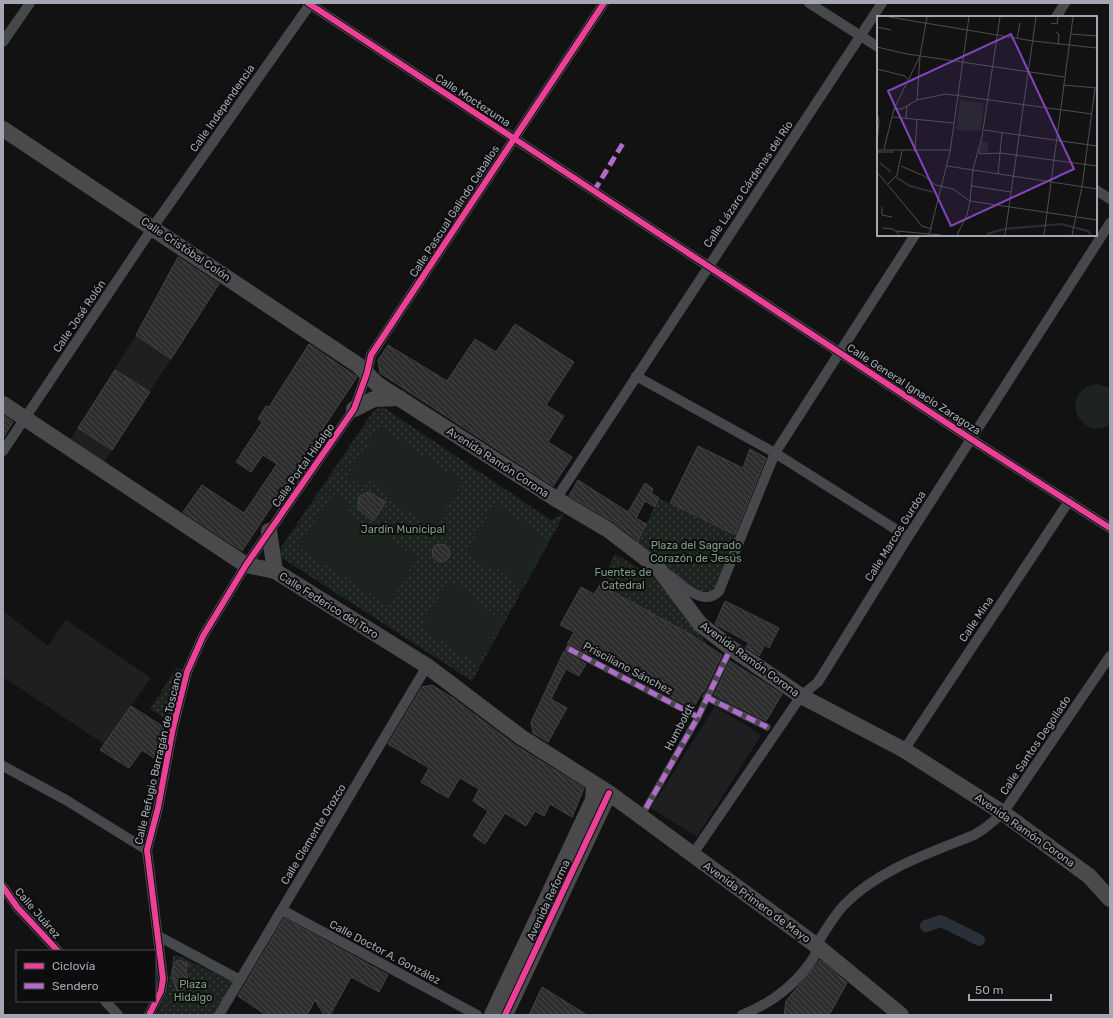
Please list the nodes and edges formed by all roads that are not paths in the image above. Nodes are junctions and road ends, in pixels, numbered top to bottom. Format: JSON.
{"nodes":[{"id":1,"x":30,"y":3,"type":"edge"},
{"id":2,"x":310,"y":3,"type":"edge"},
{"id":3,"x":604,"y":3,"type":"edge"},
{"id":4,"x":809,"y":3,"type":"edge"},
{"id":5,"x":882,"y":3,"type":"edge"},
{"id":6,"x":1065,"y":3,"type":"edge"},
{"id":7,"x":1057,"y":16,"type":"edge"},
{"id":8,"x":860,"y":36,"type":"junction"},
{"id":9,"x":3,"y":42,"type":"edge"},
{"id":10,"x":877,"y":46,"type":"edge"},
{"id":11,"x":3,"y":129,"type":"edge"},
{"id":12,"x":514,"y":138,"type":"junction"},
{"id":13,"x":1097,"y":191,"type":"edge"},
{"id":14,"x":1110,"y":199,"type":"edge"},
{"id":15,"x":1110,"y":224,"type":"edge"},
{"id":16,"x":153,"y":227,"type":"junction"},
{"id":17,"x":914,"y":236,"type":"edge"},
{"id":18,"x":708,"y":266,"type":"junction"},
{"id":19,"x":839,"y":352,"type":"junction"},
{"id":20,"x":367,"y":373,"type":"junction"},
{"id":21,"x":636,"y":376,"type":"junction"},
{"id":22,"x":400,"y":398,"type":"junction"},
{"id":23,"x":3,"y":404,"type":"edge"},
{"id":24,"x":354,"y":409,"type":"junction"},
{"id":25,"x":25,"y":418,"type":"junction"},
{"id":26,"x":971,"y":439,"type":"junction"},
{"id":27,"x":3,"y":451,"type":"edge"},
{"id":28,"x":775,"y":453,"type":"junction"},
{"id":29,"x":556,"y":499,"type":"junction"},
{"id":30,"x":1069,"y":501,"type":"junction"},
{"id":31,"x":1110,"y":528,"type":"edge"},
{"id":32,"x":269,"y":531,"type":"junction"},
{"id":33,"x":908,"y":537,"type":"junction"},
{"id":34,"x":246,"y":565,"type":"junction"},
{"id":35,"x":658,"y":568,"type":"junction"},
{"id":36,"x":275,"y":571,"type":"junction"},
{"id":37,"x":569,"y":649,"type":"dead end"},
{"id":38,"x":728,"y":654,"type":"dead end"},
{"id":39,"x":1110,"y":656,"type":"edge"},
{"id":40,"x":427,"y":666,"type":"junction"},
{"id":41,"x":801,"y":696,"type":"junction"},
{"id":42,"x":706,"y":697,"type":"junction"},
{"id":43,"x":698,"y":717,"type":"junction"},
{"id":44,"x":767,"y":727,"type":"dead end"},
{"id":45,"x":904,"y":750,"type":"junction"},
{"id":46,"x":3,"y":766,"type":"edge"},
{"id":47,"x":594,"y":784,"type":"junction"},
{"id":48,"x":609,"y":793,"type":"junction"},
{"id":49,"x":646,"y":808,"type":"dead end"},
{"id":50,"x":1003,"y":812,"type":"junction"},
{"id":51,"x":147,"y":850,"type":"junction"},
{"id":52,"x":693,"y":854,"type":"junction"},
{"id":53,"x":3,"y":887,"type":"edge"},
{"id":54,"x":1110,"y":899,"type":"edge"},
{"id":55,"x":282,"y":910,"type":"junction"},
{"id":56,"x":158,"y":936,"type":"junction"},
{"id":57,"x":817,"y":946,"type":"junction"},
{"id":58,"x":57,"y":950,"type":"edge"},
{"id":59,"x":240,"y":980,"type":"junction"},
{"id":60,"x":156,"y":999,"type":"edge"},
{"id":61,"x":106,"y":1002,"type":"edge"},
{"id":62,"x":154,"y":1002,"type":"edge"},
{"id":63,"x":118,"y":1015,"type":"edge"},
{"id":64,"x":148,"y":1015,"type":"edge"},
{"id":65,"x":219,"y":1015,"type":"edge"},
{"id":66,"x":477,"y":1015,"type":"edge"},
{"id":67,"x":492,"y":1015,"type":"edge"},
{"id":68,"x":505,"y":1015,"type":"edge"},
{"id":69,"x":742,"y":1015,"type":"edge"},
{"id":70,"x":901,"y":1015,"type":"edge"}],
"edges":[{"from":1,"to":9,"type":"street"},
{"from":2,"to":12,"type":"street","name":"Calle Moctezuma"},
{"from":2,"to":16,"type":"street","name":"Calle Independencia"},
{"from":3,"to":12,"type":"street","name":"Calle Pascual Galindo Ceballos"},
{"from":4,"to":8,"type":"street"},
{"from":5,"to":8,"type":"street","name":"Calle Lázaro Cárdenas del Río"},
{"from":6,"to":7,"type":"street"},
{"from":8,"to":10,"type":"street"},
{"from":8,"to":18,"type":"street","name":"Calle Lázaro Cárdenas del Río"},
{"from":11,"to":16,"type":"main road","name":"Calle Cristóbal Colón"},
{"from":12,"to":18,"type":"street","name":"Calle Moctezuma"},
{"from":12,"to":20,"type":"street","name":"Calle Pascual Galindo Ceballos"},
{"from":13,"to":14,"type":"street"},
{"from":15,"to":26,"type":"street","name":"Calle Marcos Gurdoa"},
{"from":16,"to":20,"type":"main road","name":"Calle Cristóbal Colón"},
{"from":16,"to":25,"type":"street","name":"Calle José Rolón"},
{"from":17,"to":19,"type":"street"},
{"from":18,"to":19,"type":"street","name":"Calle General Ignacio Zaragoza"},
{"from":18,"to":21,"type":"street","name":"Calle Lázaro Cárdenas del Río"},
{"from":19,"to":26,"type":"street","name":"Calle General Ignacio Zaragoza"},
{"from":19,"to":28,"type":"street"},
{"from":20,"to":22,"type":"main road","name":"Avenida Ramón Corona"},
{"from":20,"to":24,"type":"street","name":"Calle Portal Hidalgo"},
{"from":21,"to":28,"type":"street"},
{"from":21,"to":29,"type":"street","name":"Calle Lázaro Cárdenas del Río"},
{"from":22,"to":24,"type":"main road"},
{"from":22,"to":29,"type":"main road","name":"Avenida Ramón Corona"},
{"from":23,"to":25,"type":"main road","name":"Calle Federico del Toro"},
{"from":24,"to":32,"type":"street","name":"Calle Portal Hidalgo"},
{"from":25,"to":27,"type":"street","name":"Calle José Rolón"},
{"from":25,"to":34,"type":"main road","name":"Calle Federico del Toro"},
{"from":26,"to":30,"type":"street","name":"Calle General Ignacio Zaragoza"},
{"from":26,"to":33,"type":"street","name":"Calle Marcos Gurdoa"},
{"from":28,"to":33,"type":"street"},
{"from":28,"to":35,"type":"street"},
{"from":29,"to":35,"type":"main road","name":"Avenida Ramón Corona"},
{"from":30,"to":31,"type":"street","name":"Calle General Ignacio Zaragoza"},
{"from":30,"to":45,"type":"street","name":"Calle Mina"},
{"from":32,"to":34,"type":"street","name":"Calle Portal Hidalgo"},
{"from":32,"to":36,"type":"main road"},
{"from":33,"to":41,"type":"street","name":"Calle Marcos Gurdoa"},
{"from":34,"to":36,"type":"main road","name":"Calle Federico del Toro"},
{"from":34,"to":51,"type":"street","name":"Calle Refugio Barragán de Toscano"},
{"from":35,"to":41,"type":"main road","name":"Avenida Ramón Corona"},
{"from":36,"to":40,"type":"main road","name":"Calle Federico del Toro"},
{"from":37,"to":43,"type":"street","name":"Prisciliano Sánchez"},
{"from":38,"to":42,"type":"street","name":"Humboldt"},
{"from":39,"to":50,"type":"street","name":"Calle Santos Degollado"},
{"from":40,"to":47,"type":"main road","name":"Calle Federico del Toro"},
{"from":40,"to":55,"type":"street","name":"Calle Clemente Orozco"},
{"from":41,"to":45,"type":"main road","name":"Avenida Ramón Corona"},
{"from":41,"to":52,"type":"street","name":"Calle Marcos Gurdoa"},
{"from":42,"to":43,"type":"street","name":"Humboldt"},
{"from":42,"to":44,"type":"street"},
{"from":43,"to":49,"type":"street","name":"Humboldt"},
{"from":45,"to":50,"type":"main road","name":"Avenida Ramón Corona"},
{"from":46,"to":51,"type":"street"},
{"from":47,"to":48,"type":"main road","name":"Calle Federico del Toro"},
{"from":47,"to":67,"type":"main road","name":"Avenida Reforma"},
{"from":48,"to":52,"type":"main road","name":"Avenida Primero de Mayo"},
{"from":48,"to":68,"type":"main road","name":"Avenida Reforma"},
{"from":50,"to":54,"type":"main road","name":"Avenida Ramón Corona"},
{"from":50,"to":57,"type":"street","name":"Calle Santos Degollado"},
{"from":51,"to":56,"type":"street","name":"Calle Refugio Barragán de Toscano"},
{"from":52,"to":57,"type":"main road","name":"Avenida Primero de Mayo"},
{"from":53,"to":58,"type":"street","name":"Calle Juárez"},
{"from":55,"to":59,"type":"street","name":"Calle Clemente Orozco"},
{"from":55,"to":66,"type":"street","name":"Calle Doctor A. González"},
{"from":56,"to":59,"type":"street"},
{"from":56,"to":60,"type":"street","name":"Calle Refugio Barragán de Toscano"},
{"from":57,"to":69,"type":"street","name":"Calle Santos Degollado"},
{"from":57,"to":70,"type":"main road","name":"Avenida Primero de Mayo"},
{"from":59,"to":65,"type":"street","name":"Calle Clemente Orozco"},
{"from":61,"to":63,"type":"street"},
{"from":62,"to":64,"type":"street","name":"Calle Refugio Barragán de Toscano"}]}
